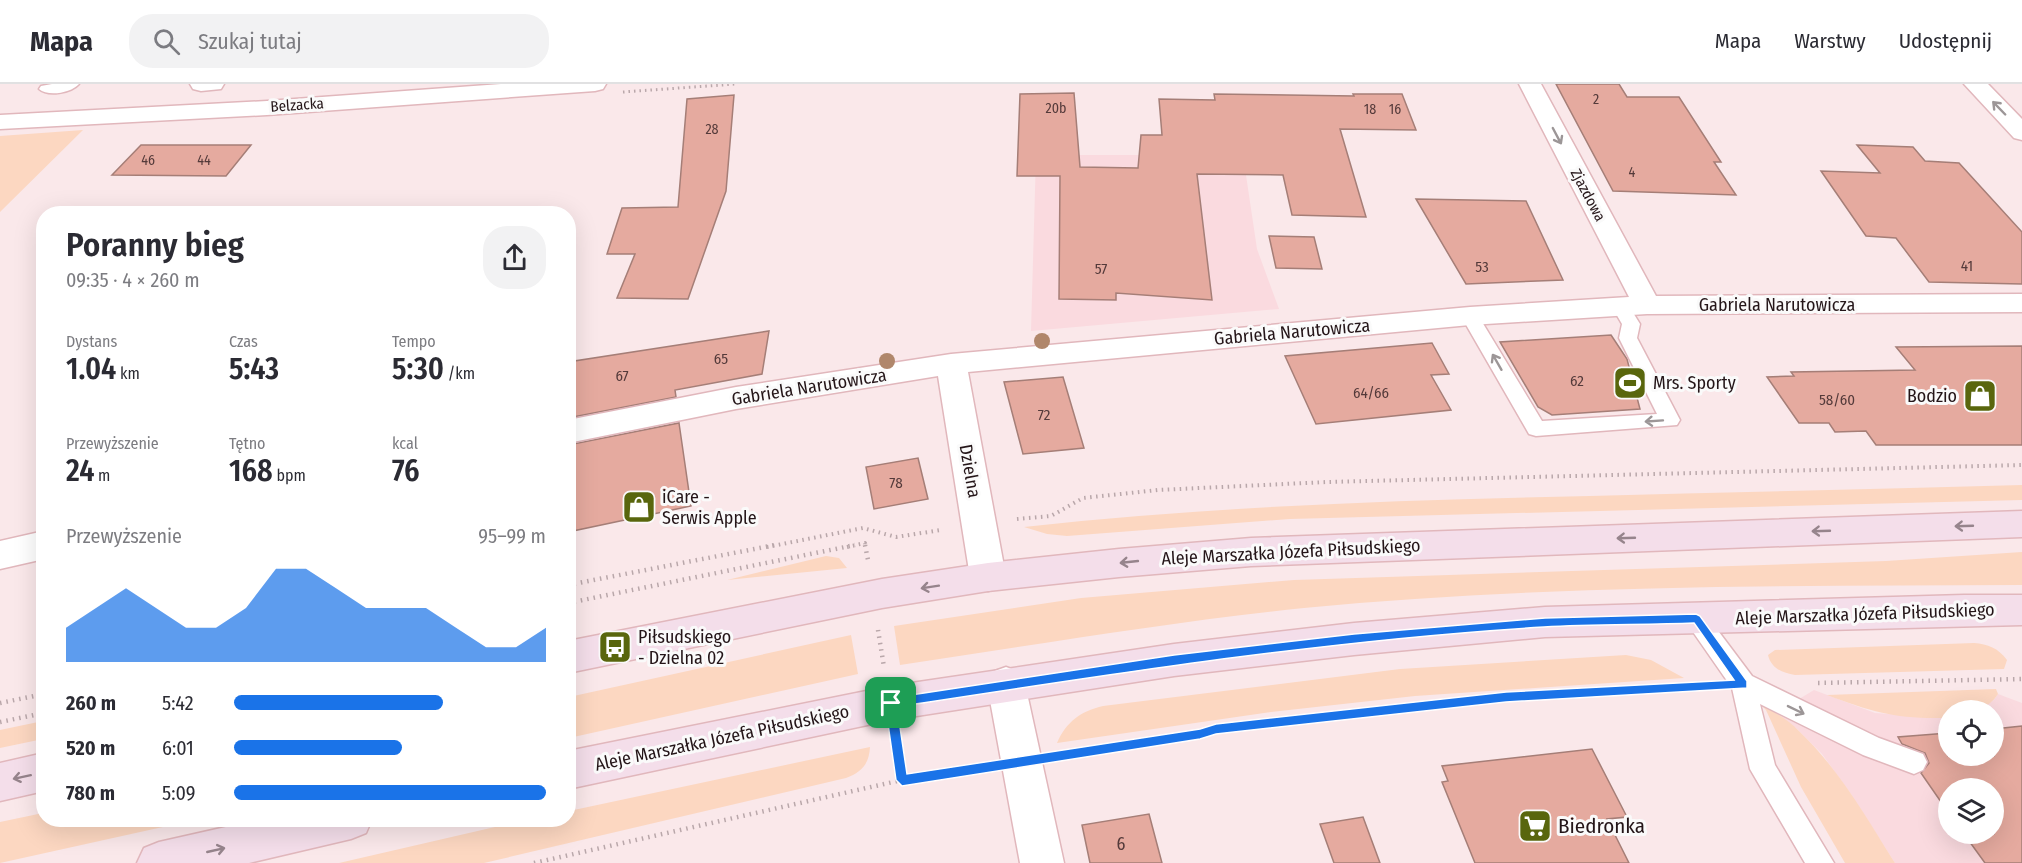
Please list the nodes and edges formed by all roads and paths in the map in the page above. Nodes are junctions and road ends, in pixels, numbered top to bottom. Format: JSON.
{"nodes":[{"id":1,"x":72,"y":84,"type":"edge"},
{"id":2,"x":201,"y":84,"type":"edge"},
{"id":3,"x":213,"y":84,"type":"edge"},
{"id":4,"x":594,"y":84,"type":"edge"},
{"id":5,"x":1530,"y":84,"type":"edge"},
{"id":6,"x":1975,"y":84,"type":"edge"},
{"id":7,"x":565,"y":85,"type":"edge"},
{"id":8,"x":46,"y":89,"type":"dead end"},
{"id":9,"x":334,"y":93,"type":"edge"},
{"id":10,"x":0,"y":122,"type":"edge"},
{"id":11,"x":2022,"y":133,"type":"edge"},
{"id":12,"x":2022,"y":303,"type":"edge"},
{"id":13,"x":1634,"y":306,"type":"junction"},
{"id":14,"x":1470,"y":316,"type":"junction"},
{"id":15,"x":951,"y":364,"type":"junction"},
{"id":16,"x":576,"y":430,"type":"edge"},
{"id":17,"x":2022,"y":465,"type":"edge"},
{"id":18,"x":2022,"y":524,"type":"edge"},
{"id":19,"x":979,"y":525,"type":"junction"},
{"id":20,"x":36,"y":547,"type":"edge"},
{"id":21,"x":0,"y":555,"type":"edge"},
{"id":22,"x":988,"y":577,"type":"junction"},
{"id":23,"x":576,"y":583,"type":"edge"},
{"id":24,"x":872,"y":596,"type":"junction"},
{"id":25,"x":576,"y":601,"type":"edge"},
{"id":26,"x":2022,"y":610,"type":"edge"},
{"id":27,"x":1696,"y":619,"type":"junction"},
{"id":28,"x":576,"y":655,"type":"edge"},
{"id":29,"x":2022,"y":679,"type":"edge"},
{"id":30,"x":1813,"y":683,"type":"dead end"},
{"id":31,"x":1006,"y":684,"type":"junction"},
{"id":32,"x":1743,"y":684,"type":"junction"},
{"id":33,"x":36,"y":696,"type":"edge"},
{"id":34,"x":0,"y":703,"type":"edge"},
{"id":35,"x":891,"y":703,"type":"junction"},
{"id":36,"x":36,"y":715,"type":"edge"},
{"id":37,"x":0,"y":722,"type":"edge"},
{"id":38,"x":1023,"y":761,"type":"junction"},
{"id":39,"x":1914,"y":762,"type":"dead end"},
{"id":40,"x":576,"y":768,"type":"edge"},
{"id":41,"x":36,"y":774,"type":"edge"},
{"id":42,"x":902,"y":780,"type":"junction"},
{"id":43,"x":0,"y":782,"type":"edge"},
{"id":44,"x":316,"y":827,"type":"edge"},
{"id":45,"x":159,"y":863,"type":"edge"},
{"id":46,"x":534,"y":863,"type":"edge"},
{"id":47,"x":1042,"y":863,"type":"edge"},
{"id":48,"x":1820,"y":863,"type":"edge"}],
"edges":[{"from":1,"to":8,"type":"lane"},
{"from":2,"to":3,"type":"street"},
{"from":4,"to":7,"type":"street","name":"Belzacka"},
{"from":5,"to":13,"type":"street","name":"Zjazdowa","one_way":true},
{"from":11,"to":6,"type":"street","one_way":true},
{"from":7,"to":9,"type":"street","name":"Belzacka"},
{"from":9,"to":10,"type":"street","name":"Belzacka"},
{"from":12,"to":13,"type":"street","name":"Gabriela Narutowicza"},
{"from":13,"to":14,"type":"street","name":"Gabriela Narutowicza"},
{"from":13,"to":14,"type":"lane","one_way":true},
{"from":14,"to":15,"type":"street","name":"Gabriela Narutowicza"},
{"from":15,"to":16,"type":"street","name":"Gabriela Narutowicza"},
{"from":15,"to":19,"type":"street","name":"Dzielna"},
{"from":17,"to":19,"type":"path"},
{"from":18,"to":22,"type":"main road","name":"Aleje Marszałka Józefa Piłsudskiego","one_way":true},
{"from":19,"to":22,"type":"street","name":"Dzielna"},
{"from":19,"to":23,"type":"path"},
{"from":20,"to":21,"type":"street"},
{"from":22,"to":24,"type":"main road","name":"Aleje Marszałka Józefa Piłsudskiego","one_way":true},
{"from":24,"to":25,"type":"path"},
{"from":24,"to":28,"type":"main road","name":"Aleje Marszałka Józefa Piłsudskiego"},
{"from":24,"to":35,"type":"path"},
{"from":26,"to":27,"type":"main road","name":"Aleje Marszałka Józefa Piłsudskiego"},
{"from":27,"to":31,"type":"main road","name":"Aleje Marszałka Józefa Piłsudskiego"},
{"from":27,"to":32,"type":"lane"},
{"from":29,"to":30,"type":"path"},
{"from":31,"to":35,"type":"main road","name":"Aleje Marszałka Józefa Piłsudskiego"},
{"from":31,"to":38,"type":"street"},
{"from":32,"to":38,"type":"path"},
{"from":32,"to":39,"type":"lane","one_way":true},
{"from":32,"to":48,"type":"lane"},
{"from":33,"to":34,"type":"path"},
{"from":35,"to":40,"type":"main road","name":"Aleje Marszałka Józefa Piłsudskiego"},
{"from":35,"to":42,"type":"path"},
{"from":36,"to":37,"type":"path"},
{"from":38,"to":42,"type":"path"},
{"from":38,"to":47,"type":"street"},
{"from":41,"to":43,"type":"main road","one_way":true},
{"from":42,"to":46,"type":"path"},
{"from":45,"to":44,"type":"main road","one_way":true}]}
